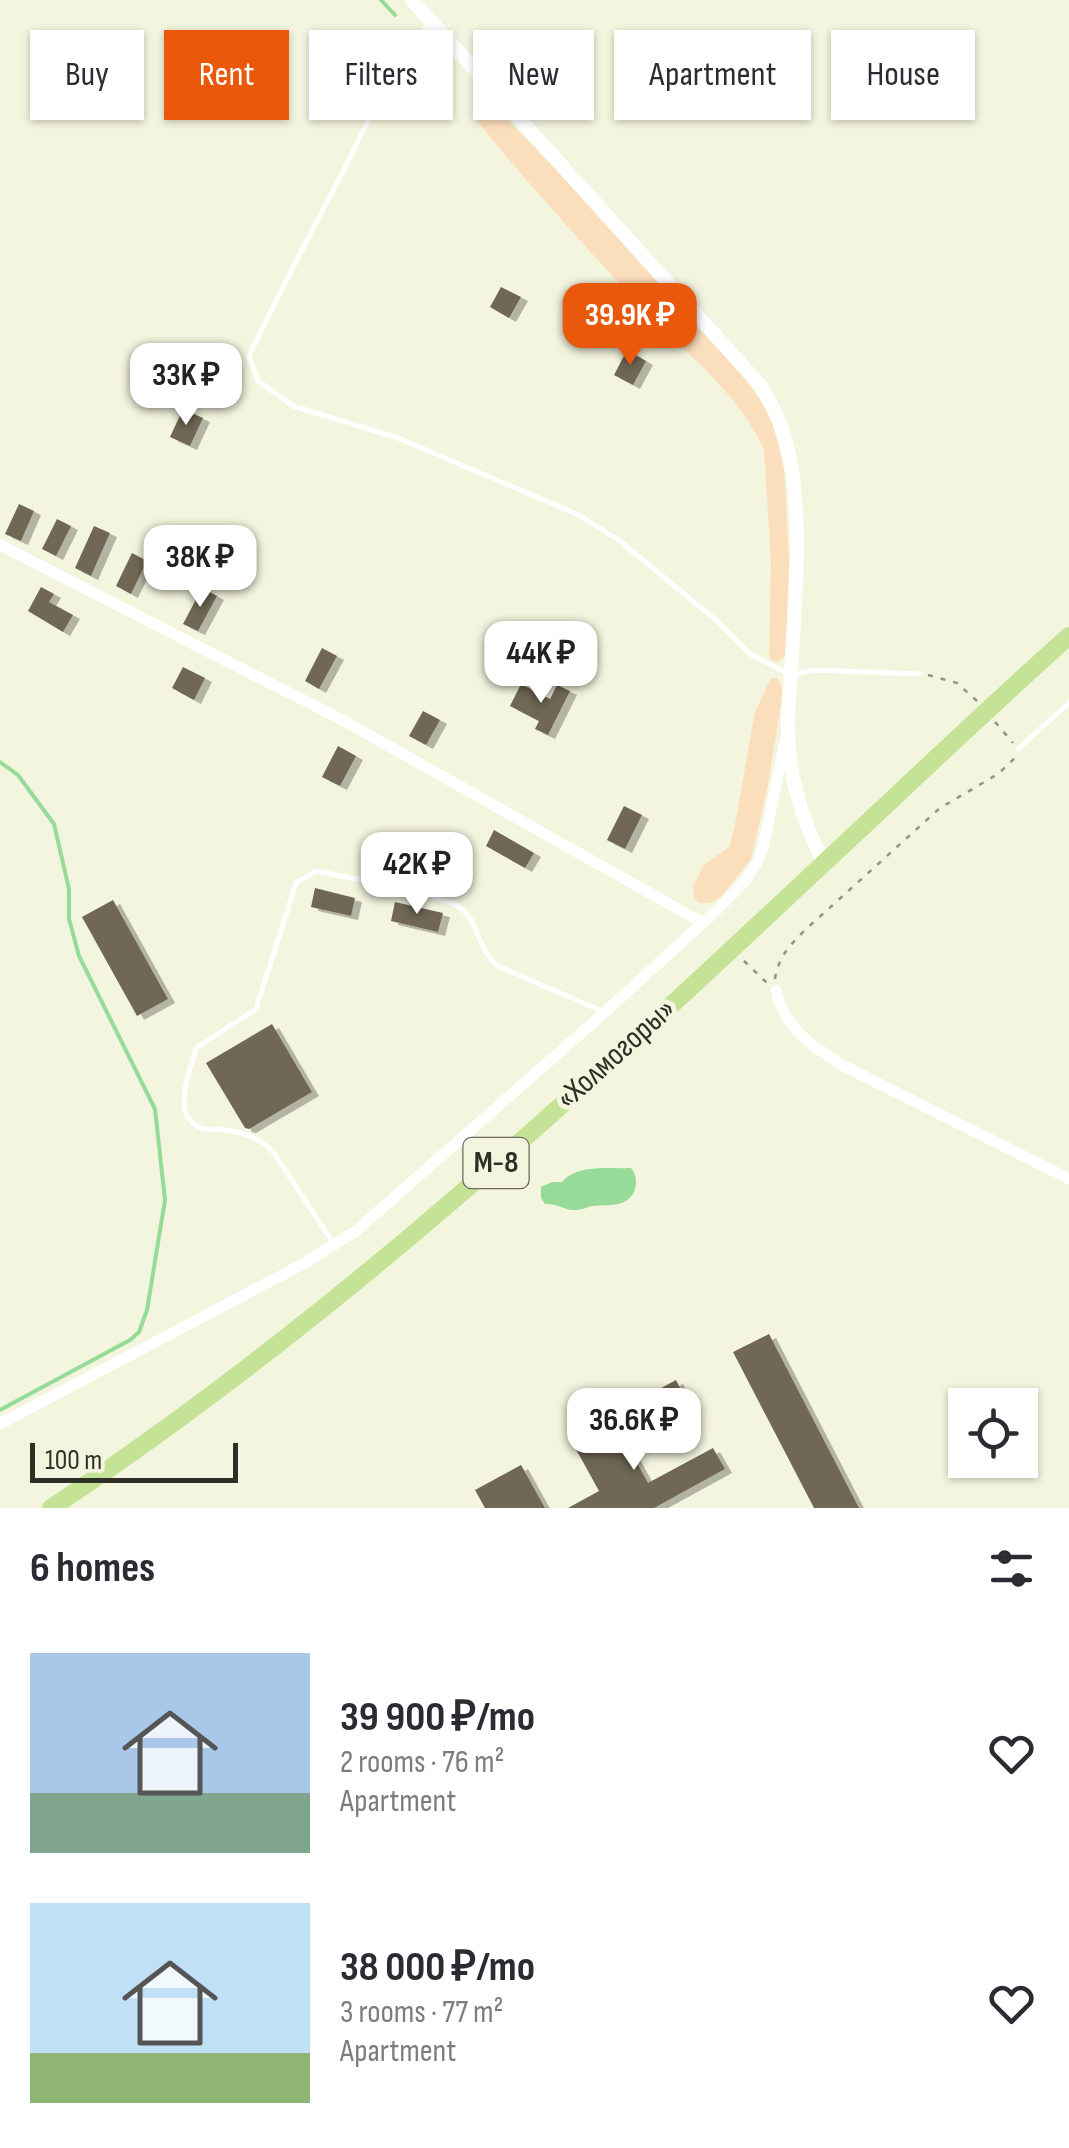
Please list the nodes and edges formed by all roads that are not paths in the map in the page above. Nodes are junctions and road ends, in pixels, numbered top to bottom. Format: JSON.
{"nodes":[{"id":1,"x":412,"y":0,"type":"edge"},
{"id":2,"x":432,"y":22,"type":"junction"},
{"id":3,"x":0,"y":545,"type":"edge"},
{"id":4,"x":1069,"y":636,"type":"edge"},
{"id":5,"x":920,"y":674,"type":"dead end"},
{"id":6,"x":791,"y":675,"type":"junction"},
{"id":7,"x":1069,"y":702,"type":"edge"},
{"id":8,"x":788,"y":728,"type":"junction"},
{"id":9,"x":1018,"y":749,"type":"dead end"},
{"id":10,"x":796,"y":788,"type":"junction"},
{"id":11,"x":775,"y":791,"type":"junction"},
{"id":12,"x":824,"y":863,"type":"junction"},
{"id":13,"x":703,"y":923,"type":"junction"},
{"id":14,"x":776,"y":991,"type":"road end"},
{"id":15,"x":605,"y":1012,"type":"junction"},
{"id":16,"x":1069,"y":1179,"type":"edge"},
{"id":17,"x":334,"y":1244,"type":"junction"},
{"id":18,"x":0,"y":1424,"type":"edge"},
{"id":19,"x":51,"y":1508,"type":"edge"}],
"edges":[{"from":1,"to":2,"type":"street"},
{"from":2,"to":6,"type":"street"},
{"from":2,"to":6,"type":"lane"},
{"from":3,"to":13,"type":"street"},
{"from":4,"to":12,"type":"highway","name":"«Холмогоры»","number":"М-8"},
{"from":5,"to":6,"type":"lane"},
{"from":6,"to":8,"type":"street"},
{"from":7,"to":9,"type":"lane"},
{"from":8,"to":10,"type":"street"},
{"from":8,"to":11,"type":"street"},
{"from":10,"to":11,"type":"street"},
{"from":10,"to":12,"type":"street"},
{"from":11,"to":13,"type":"street"},
{"from":12,"to":19,"type":"highway","name":"«Холмогоры»","number":"М-8"},
{"from":13,"to":15,"type":"street"},
{"from":14,"to":16,"type":"street"},
{"from":15,"to":17,"type":"street"},
{"from":15,"to":17,"type":"lane"},
{"from":17,"to":18,"type":"street"}]}
